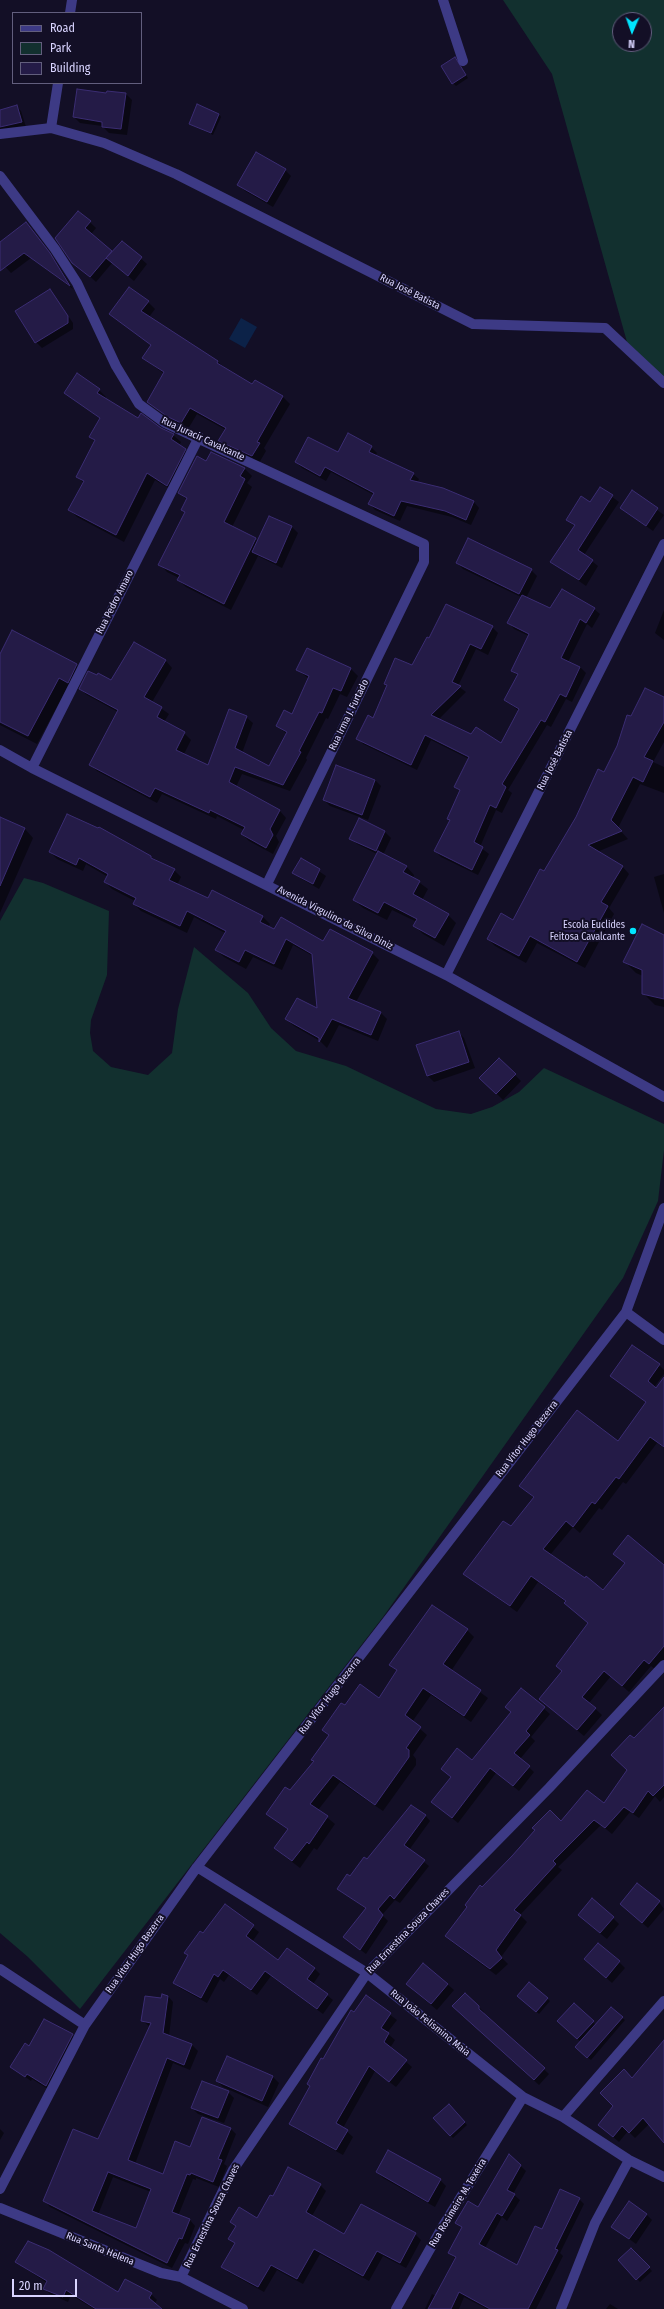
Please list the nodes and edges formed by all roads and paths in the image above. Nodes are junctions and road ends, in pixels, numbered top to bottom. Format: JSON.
{"nodes":[{"id":1,"x":72,"y":0,"type":"edge"},
{"id":2,"x":442,"y":0,"type":"edge"},
{"id":3,"x":70,"y":12,"type":"edge"},
{"id":4,"x":464,"y":61,"type":"dead end"},
{"id":5,"x":58,"y":84,"type":"edge"},
{"id":6,"x":51,"y":128,"type":"junction"},
{"id":7,"x":0,"y":134,"type":"edge"},
{"id":8,"x":0,"y":176,"type":"edge"},
{"id":9,"x":664,"y":383,"type":"edge"},
{"id":10,"x":199,"y":437,"type":"junction"},
{"id":11,"x":424,"y":544,"type":"joint"},
{"id":12,"x":664,"y":544,"type":"edge"},
{"id":13,"x":0,"y":750,"type":"edge"},
{"id":14,"x":32,"y":768,"type":"junction"},
{"id":15,"x":267,"y":884,"type":"junction"},
{"id":16,"x":446,"y":975,"type":"junction"},
{"id":17,"x":664,"y":1097,"type":"edge"},
{"id":18,"x":664,"y":1208,"type":"edge"},
{"id":19,"x":626,"y":1312,"type":"junction"},
{"id":20,"x":664,"y":1340,"type":"edge"},
{"id":21,"x":664,"y":1665,"type":"edge"},
{"id":22,"x":197,"y":1867,"type":"junction"},
{"id":23,"x":0,"y":1969,"type":"edge"},
{"id":24,"x":367,"y":1973,"type":"junction"},
{"id":25,"x":664,"y":2001,"type":"edge"},
{"id":26,"x":85,"y":2024,"type":"junction"},
{"id":27,"x":523,"y":2097,"type":"junction"},
{"id":28,"x":562,"y":2117,"type":"junction"},
{"id":29,"x":629,"y":2160,"type":"junction"},
{"id":30,"x":664,"y":2177,"type":"edge"},
{"id":31,"x":0,"y":2189,"type":"edge"},
{"id":32,"x":0,"y":2208,"type":"edge"},
{"id":33,"x":181,"y":2277,"type":"junction"},
{"id":34,"x":243,"y":2309,"type":"edge"},
{"id":35,"x":396,"y":2309,"type":"edge"},
{"id":36,"x":561,"y":2309,"type":"edge"}],
"edges":[{"from":1,"to":3,"type":"street"},
{"from":2,"to":4,"type":"street"},
{"from":5,"to":6,"type":"street"},
{"from":6,"to":7,"type":"street"},
{"from":6,"to":9,"type":"street","name":"Rua José Batista"},
{"from":8,"to":10,"type":"street","name":"Rua Juracir Cavalcante"},
{"from":10,"to":11,"type":"street","name":"Rua Juracir Cavalcante"},
{"from":10,"to":14,"type":"street","name":"Rua Pedro Amaro"},
{"from":11,"to":15,"type":"street","name":"Rua Irma J. Furtado"},
{"from":12,"to":16,"type":"street","name":"Rua José Batista"},
{"from":13,"to":14,"type":"street","name":"Avenida Virgulino da Silva Diniz"},
{"from":14,"to":15,"type":"street","name":"Avenida Virgulino da Silva Diniz"},
{"from":15,"to":16,"type":"street","name":"Avenida Virgulino da Silva Diniz"},
{"from":16,"to":17,"type":"street","name":"Avenida Virgulino da Silva Diniz"},
{"from":18,"to":19,"type":"street","name":"Rua Vitor Hugo Bezerra"},
{"from":19,"to":20,"type":"street"},
{"from":19,"to":22,"type":"street","name":"Rua Vitor Hugo Bezerra"},
{"from":21,"to":24,"type":"street","name":"Rua Ernestina Souza Chaves"},
{"from":22,"to":24,"type":"street","name":"Rua João Felismino Maia"},
{"from":22,"to":26,"type":"street","name":"Rua Vitor Hugo Bezerra"},
{"from":23,"to":26,"type":"street"},
{"from":24,"to":27,"type":"street","name":"Rua João Felismino Maia"},
{"from":24,"to":33,"type":"street","name":"Rua Ernestina Souza Chaves"},
{"from":25,"to":28,"type":"street"},
{"from":26,"to":31,"type":"street","name":"Rua Vitor Hugo Bezerra"},
{"from":27,"to":28,"type":"street","name":"Rua João Felismino Maia"},
{"from":27,"to":35,"type":"street","name":"Rua Rosimeire M. Texeira"},
{"from":28,"to":29,"type":"street","name":"Rua João Felismino Maia"},
{"from":29,"to":30,"type":"street","name":"Rua João Felismino Maia"},
{"from":29,"to":36,"type":"street"},
{"from":32,"to":33,"type":"street","name":"Rua Santa Helena"},
{"from":33,"to":34,"type":"street","name":"Rua Santa Helena"}]}
